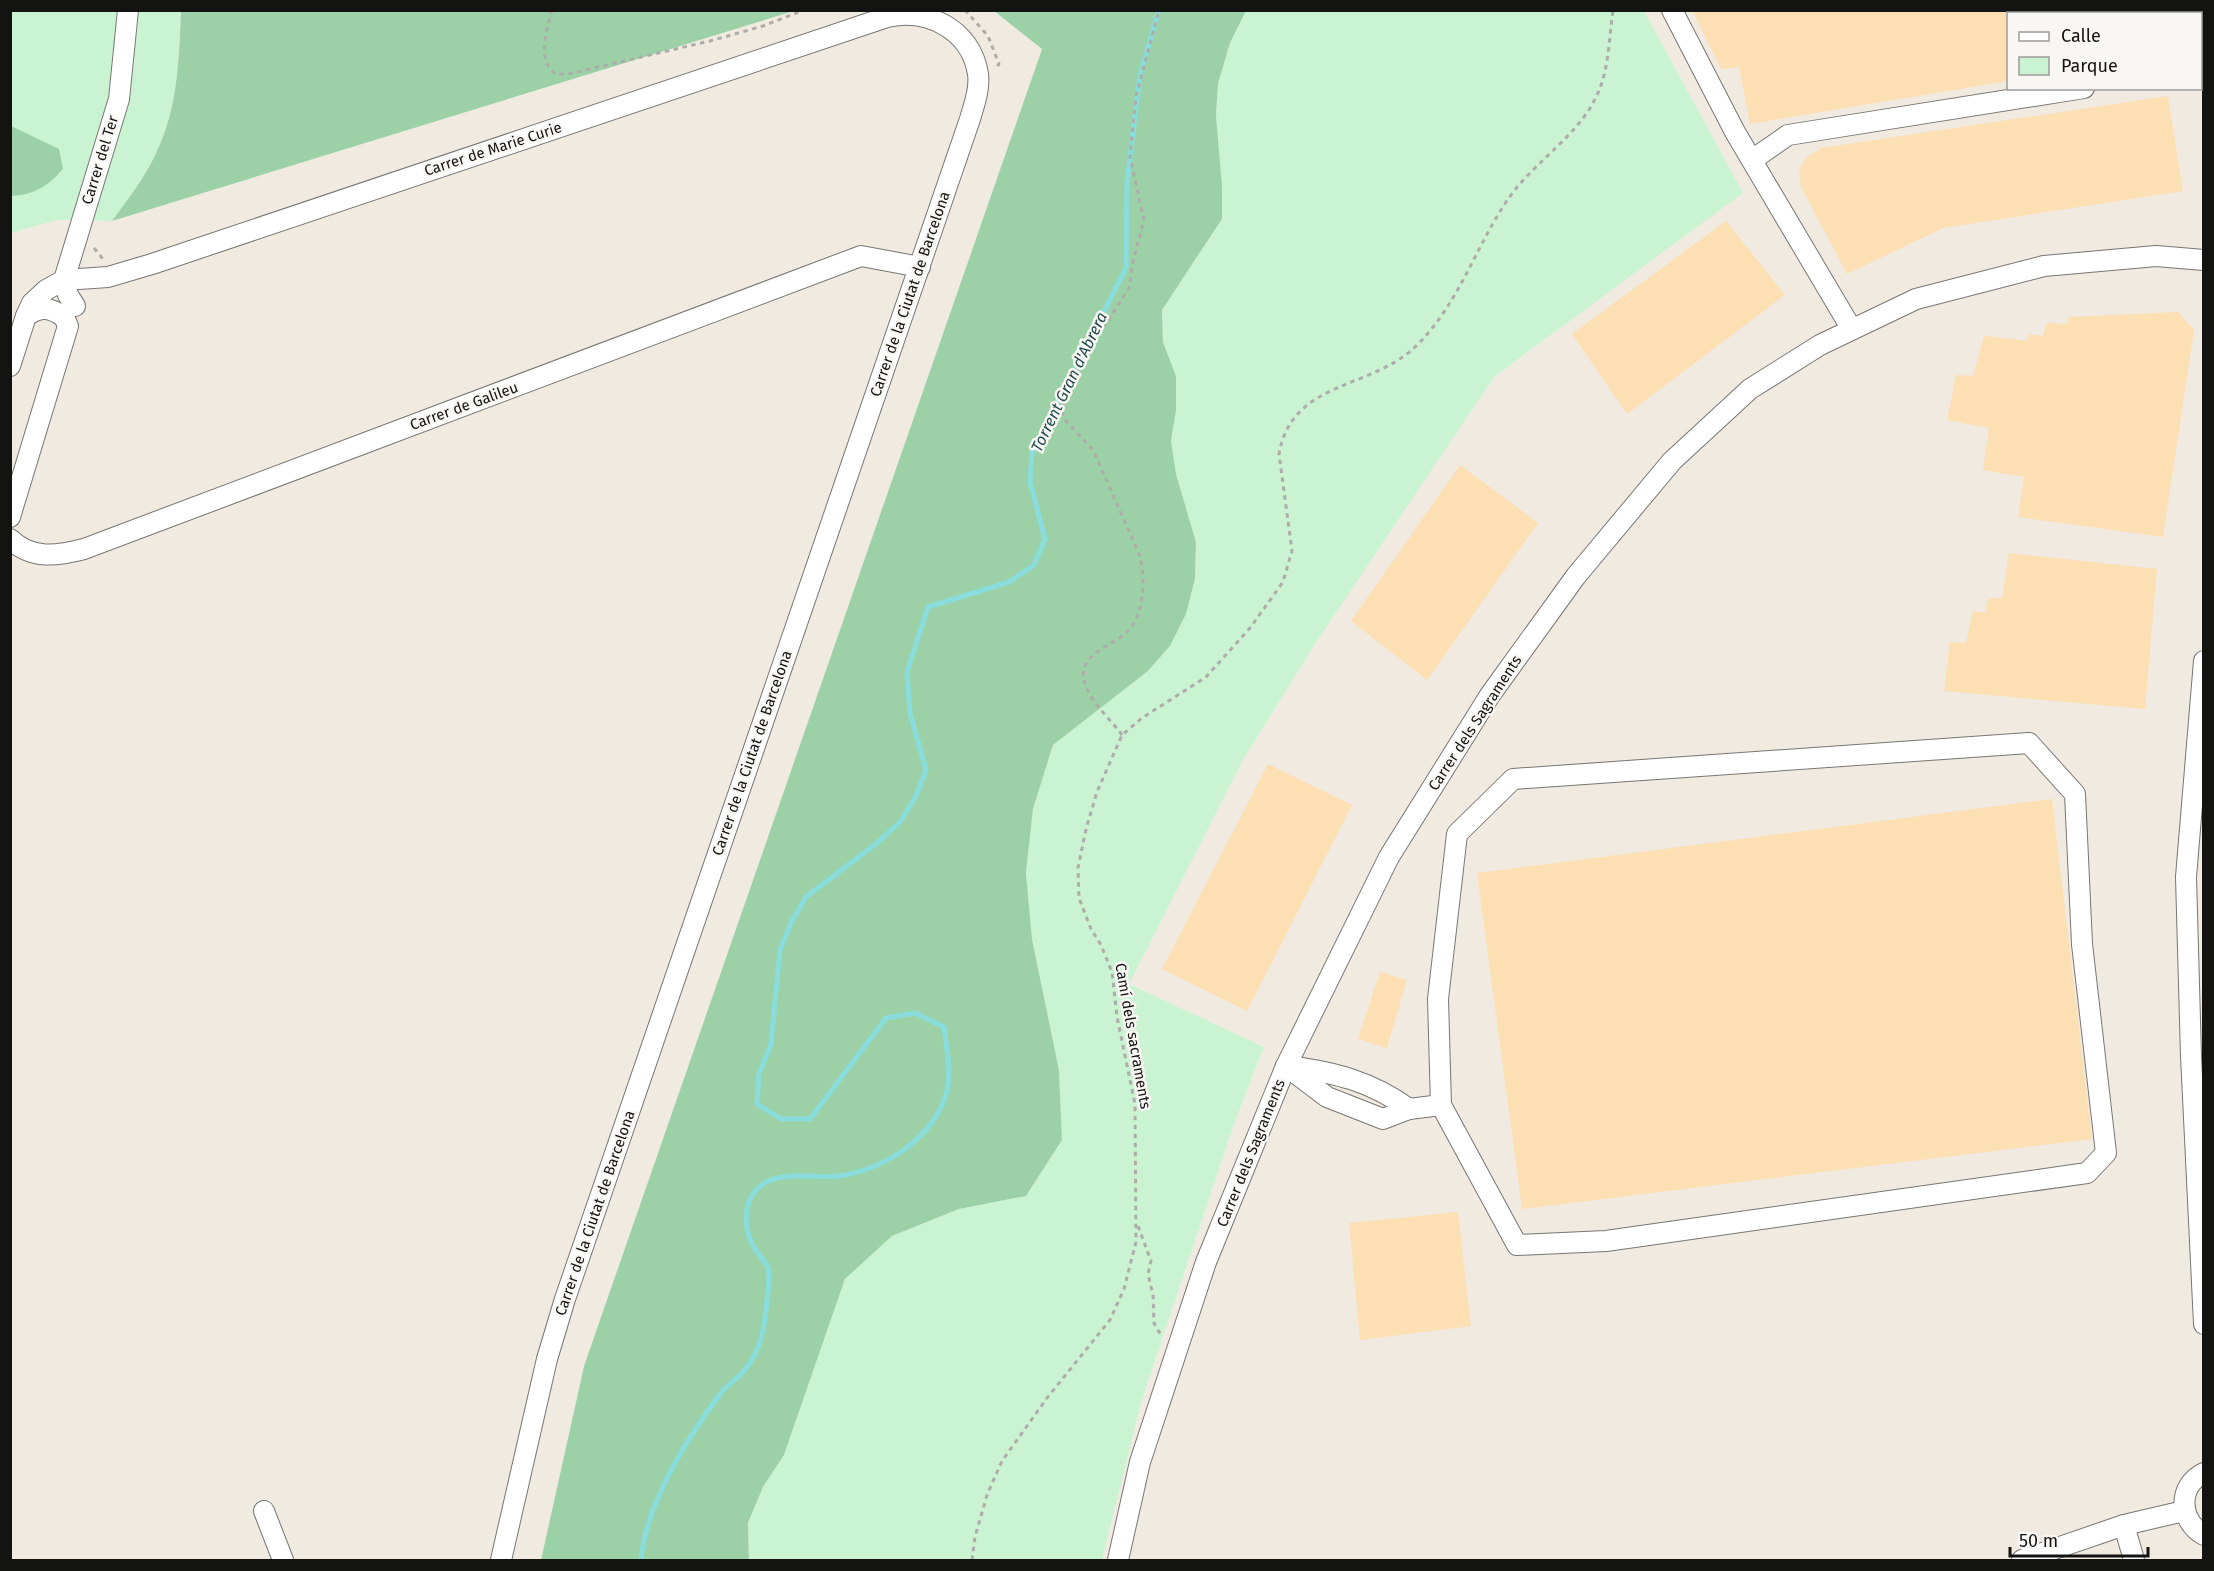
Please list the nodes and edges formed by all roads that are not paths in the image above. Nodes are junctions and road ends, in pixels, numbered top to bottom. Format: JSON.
{"nodes":[{"id":1,"x":128,"y":10,"type":"edge"},
{"id":2,"x":1672,"y":10,"type":"edge"},
{"id":3,"x":879,"y":20,"type":"joint"},
{"id":4,"x":2071,"y":90,"type":"edge"},
{"id":5,"x":1752,"y":160,"type":"junction"},
{"id":6,"x":2204,"y":260,"type":"edge"},
{"id":7,"x":920,"y":267,"type":"junction"},
{"id":8,"x":109,"y":270,"type":"junction"},
{"id":9,"x":64,"y":280,"type":"junction"},
{"id":10,"x":75,"y":306,"type":"junction"},
{"id":11,"x":26,"y":316,"type":"junction"},
{"id":12,"x":68,"y":326,"type":"junction"},
{"id":13,"x":1851,"y":328,"type":"junction"},
{"id":14,"x":10,"y":366,"type":"edge"},
{"id":15,"x":10,"y":517,"type":"edge"},
{"id":16,"x":10,"y":539,"type":"edge"},
{"id":17,"x":2204,"y":661,"type":"edge"},
{"id":18,"x":2196,"y":954,"type":"edge"},
{"id":19,"x":1286,"y":1066,"type":"junction"},
{"id":20,"x":1441,"y":1105,"type":"junction"},
{"id":21,"x":1409,"y":1109,"type":"junction"},
{"id":22,"x":2204,"y":1324,"type":"edge"},
{"id":23,"x":2204,"y":1473,"type":"edge"},
{"id":24,"x":264,"y":1511,"type":"dead end"},
{"id":25,"x":2184,"y":1511,"type":"junction"},
{"id":26,"x":2124,"y":1525,"type":"junction"},
{"id":27,"x":2203,"y":1535,"type":"edge"},
{"id":28,"x":283,"y":1560,"type":"edge"},
{"id":29,"x":501,"y":1560,"type":"edge"},
{"id":30,"x":1118,"y":1560,"type":"edge"},
{"id":31,"x":2022,"y":1560,"type":"edge"},
{"id":32,"x":2134,"y":1560,"type":"edge"}],
"edges":[{"from":1,"to":9,"type":"street","name":"Carrer del Ter"},
{"from":2,"to":5,"type":"street"},
{"from":3,"to":7,"type":"street","name":"Carrer de la Ciutat de Barcelona"},
{"from":3,"to":8,"type":"street","name":"Carrer de Marie Curie"},
{"from":4,"to":5,"type":"street"},
{"from":5,"to":13,"type":"street"},
{"from":6,"to":13,"type":"street","name":"Carrer dels Sagraments"},
{"from":7,"to":16,"type":"street","name":"Carrer de Galileu"},
{"from":7,"to":29,"type":"street","name":"Carrer de la Ciutat de Barcelona"},
{"from":8,"to":9,"type":"street","name":"Carrer de Marie Curie"},
{"from":8,"to":10,"type":"street","name":"Carrer de Marie Curie"},
{"from":9,"to":10,"type":"street"},
{"from":9,"to":11,"type":"street","name":"Carrer de Marie Curie"},
{"from":10,"to":12,"type":"street","name":"Carrer de Marie Curie"},
{"from":11,"to":12,"type":"street"},
{"from":11,"to":14,"type":"street","name":"Carrer de Marie Curie"},
{"from":12,"to":15,"type":"street","name":"Carrer de Marie Curie"},
{"from":13,"to":19,"type":"street","name":"Carrer dels Sagraments"},
{"from":17,"to":18,"type":"street"},
{"from":18,"to":22,"type":"street"},
{"from":19,"to":21,"type":"street"},
{"from":19,"to":21,"type":"street"},
{"from":19,"to":30,"type":"street","name":"Carrer dels Sagraments"},
{"from":20,"to":20,"type":"street"},
{"from":20,"to":21,"type":"street"},
{"from":23,"to":25,"type":"street"},
{"from":24,"to":28,"type":"street"},
{"from":25,"to":26,"type":"street"},
{"from":25,"to":27,"type":"street"},
{"from":26,"to":31,"type":"street"},
{"from":26,"to":32,"type":"street"}]}
